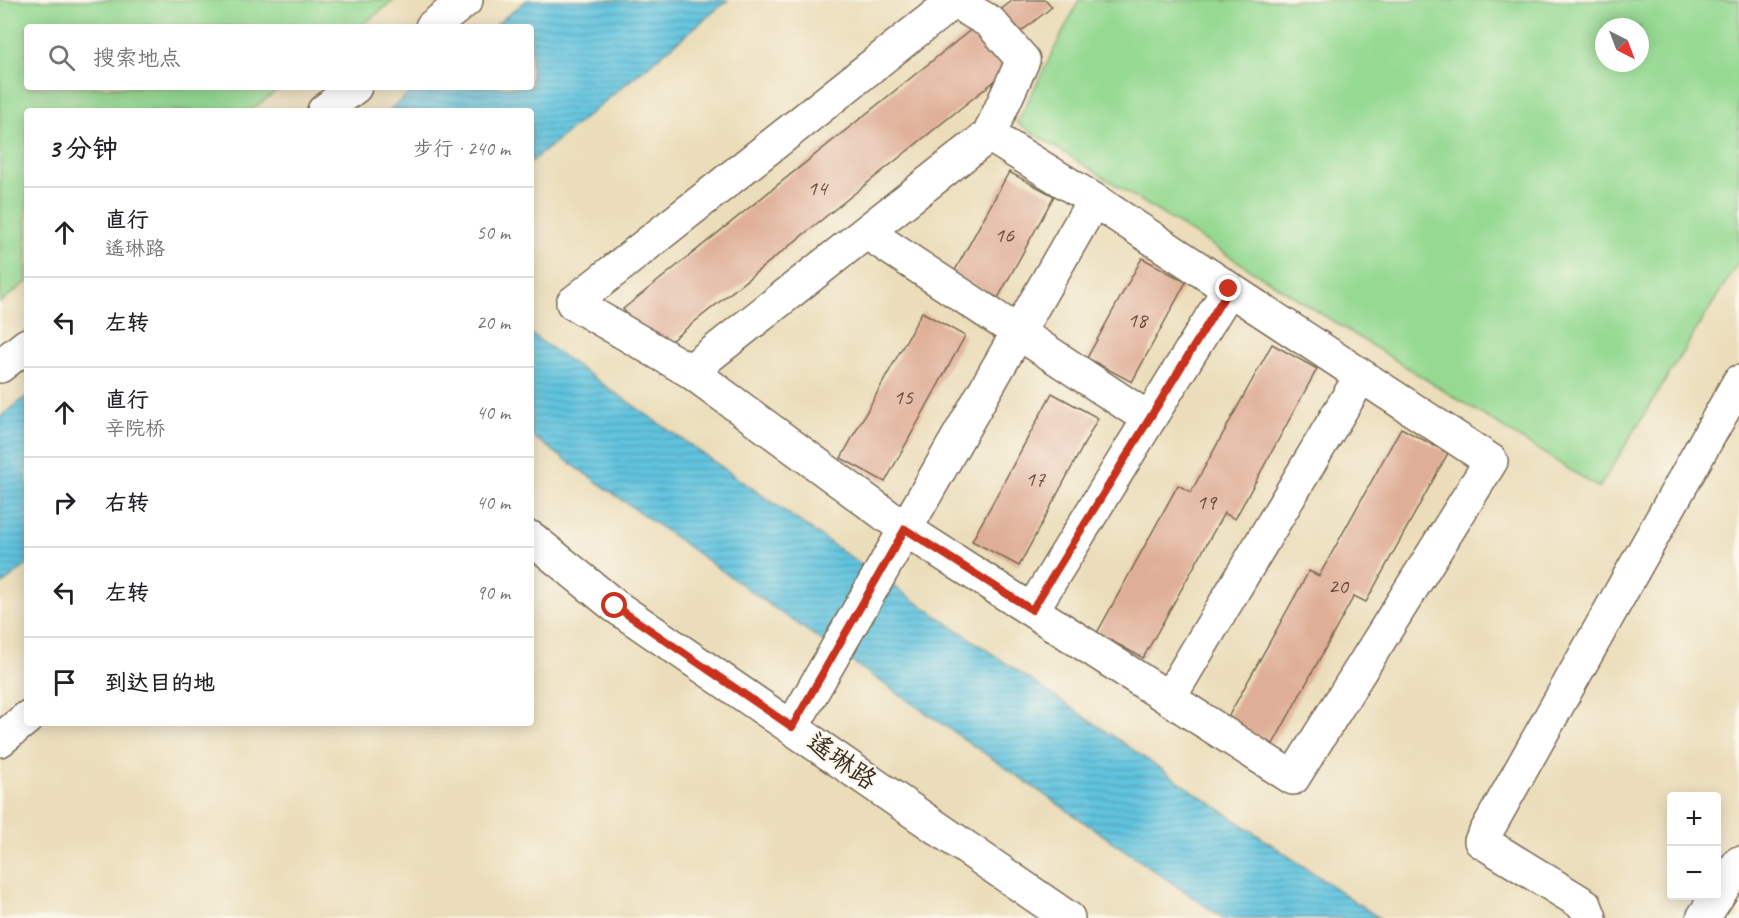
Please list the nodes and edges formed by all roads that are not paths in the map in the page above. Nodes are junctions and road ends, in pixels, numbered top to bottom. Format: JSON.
{"nodes":[{"id":1,"x":466,"y":0,"type":"edge"},
{"id":2,"x":436,"y":24,"type":"edge"},
{"id":3,"x":351,"y":90,"type":"edge"},
{"id":4,"x":328,"y":108,"type":"edge"},
{"id":5,"x":989,"y":135,"type":"junction"},
{"id":6,"x":1094,"y":200,"type":"junction"},
{"id":7,"x":866,"y":232,"type":"junction"},
{"id":8,"x":1229,"y":289,"type":"junction"},
{"id":9,"x":1017,"y":329,"type":"junction"},
{"id":10,"x":24,"y":347,"type":"edge"},
{"id":11,"x":0,"y":366,"type":"edge"},
{"id":12,"x":690,"y":371,"type":"junction"},
{"id":13,"x":1361,"y":376,"type":"junction"},
{"id":14,"x":1739,"y":382,"type":"edge"},
{"id":15,"x":1149,"y":419,"type":"junction"},
{"id":16,"x":534,"y":540,"type":"edge"},
{"id":17,"x":898,"y":541,"type":"junction"},
{"id":18,"x":1032,"y":610,"type":"junction"},
{"id":19,"x":1169,"y":698,"type":"junction"},
{"id":20,"x":24,"y":720,"type":"edge"},
{"id":21,"x":792,"y":727,"type":"junction"},
{"id":22,"x":0,"y":740,"type":"edge"},
{"id":23,"x":1739,"y":863,"type":"edge"},
{"id":24,"x":1068,"y":918,"type":"edge"},
{"id":25,"x":1590,"y":918,"type":"edge"},
{"id":26,"x":1703,"y":918,"type":"edge"}],
"edges":[{"from":1,"to":2,"type":"street"},
{"from":3,"to":4,"type":"street"},
{"from":5,"to":6,"type":"street"},
{"from":5,"to":7,"type":"street"},
{"from":5,"to":12,"type":"street"},
{"from":6,"to":8,"type":"street"},
{"from":6,"to":9,"type":"street"},
{"from":7,"to":9,"type":"street"},
{"from":7,"to":12,"type":"street"},
{"from":8,"to":13,"type":"street"},
{"from":8,"to":15,"type":"street"},
{"from":9,"to":15,"type":"street"},
{"from":9,"to":17,"type":"street"},
{"from":10,"to":11,"type":"street"},
{"from":12,"to":17,"type":"street"},
{"from":13,"to":19,"type":"street"},
{"from":13,"to":19,"type":"street"},
{"from":14,"to":25,"type":"street"},
{"from":15,"to":18,"type":"street"},
{"from":16,"to":21,"type":"street","name":"遥琳路"},
{"from":17,"to":18,"type":"street"},
{"from":17,"to":21,"type":"street"},
{"from":18,"to":19,"type":"street"},
{"from":20,"to":22,"type":"street"},
{"from":21,"to":24,"type":"street","name":"遥琳路"},
{"from":23,"to":26,"type":"street"}]}
